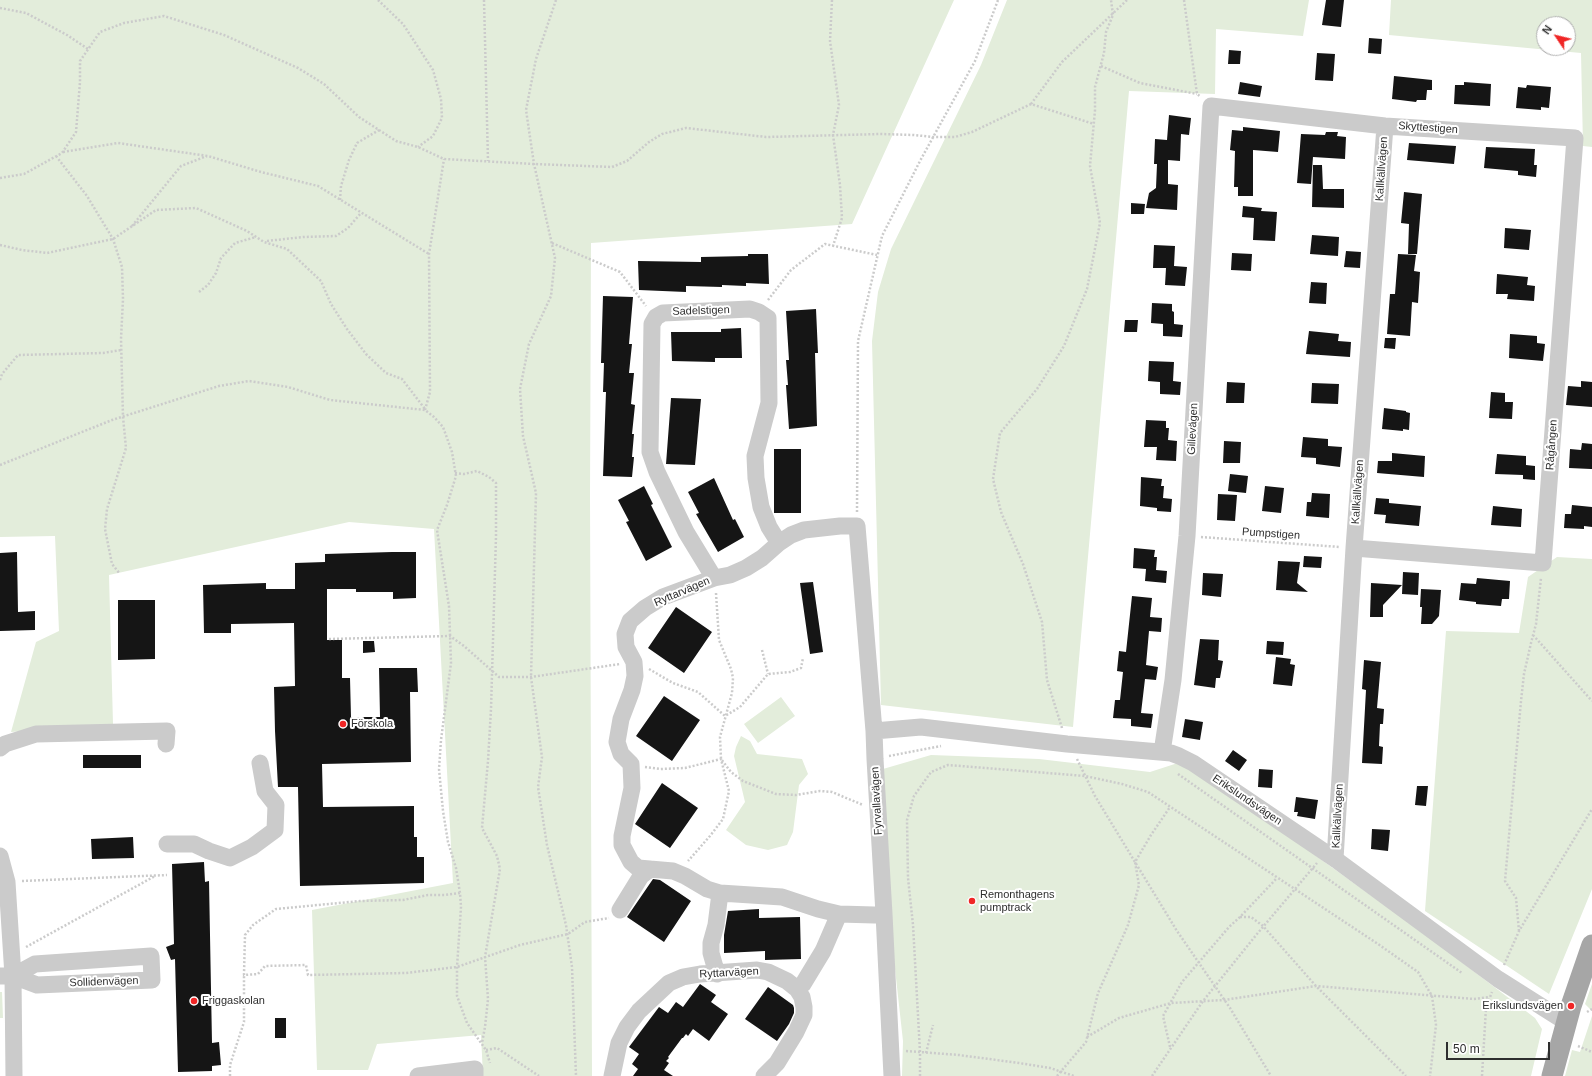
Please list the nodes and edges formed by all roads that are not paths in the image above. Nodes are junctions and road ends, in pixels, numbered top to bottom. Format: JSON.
{"nodes":[{"id":1,"x":1211,"y":106,"type":"joint"},
{"id":2,"x":1385,"y":126,"type":"junction"},
{"id":3,"x":1575,"y":138,"type":"joint"},
{"id":4,"x":857,"y":526,"type":"joint"},
{"id":5,"x":779,"y":543,"type":"junction"},
{"id":6,"x":1354,"y":548,"type":"junction"},
{"id":7,"x":714,"y":578,"type":"junction"},
{"id":8,"x":874,"y":731,"type":"junction"},
{"id":9,"x":166,"y":744,"type":"dead end"},
{"id":10,"x":0,"y":748,"type":"edge"},
{"id":11,"x":1162,"y":752,"type":"junction"},
{"id":12,"x":260,"y":763,"type":"dead end"},
{"id":13,"x":167,"y":844,"type":"dead end"},
{"id":14,"x":0,"y":856,"type":"edge"},
{"id":15,"x":1331,"y":856,"type":"junction"},
{"id":16,"x":650,"y":869,"type":"junction"},
{"id":17,"x":720,"y":894,"type":"junction"},
{"id":18,"x":620,"y":910,"type":"road end"},
{"id":19,"x":839,"y":914,"type":"junction"},
{"id":20,"x":884,"y":914,"type":"junction"},
{"id":21,"x":1592,"y":945,"type":"edge"},
{"id":22,"x":717,"y":974,"type":"junction"},
{"id":23,"x":6,"y":976,"type":"edge"},
{"id":24,"x":797,"y":989,"type":"junction"},
{"id":25,"x":1566,"y":1022,"type":"junction"},
{"id":26,"x":7,"y":1026,"type":"edge"},
{"id":27,"x":14,"y":1076,"type":"edge"},
{"id":28,"x":418,"y":1076,"type":"edge"},
{"id":29,"x":475,"y":1076,"type":"edge"},
{"id":30,"x":612,"y":1076,"type":"edge"},
{"id":31,"x":764,"y":1076,"type":"edge"},
{"id":32,"x":892,"y":1076,"type":"edge"},
{"id":33,"x":1552,"y":1076,"type":"edge"}],
"edges":[{"from":1,"to":2,"type":"street","name":"Skyttestigen"},
{"from":1,"to":11,"type":"street","name":"Gillevägen"},
{"from":2,"to":3,"type":"street","name":"Skyttestigen"},
{"from":2,"to":6,"type":"street","name":"Kallkällvägen"},
{"from":3,"to":6,"type":"street","name":"Rågången"},
{"from":4,"to":5,"type":"street","name":"Ryttarvägen"},
{"from":4,"to":8,"type":"street","name":"Fyrvallavägen"},
{"from":5,"to":7,"type":"street","name":"Ryttarvägen"},
{"from":5,"to":7,"type":"street","name":"Sadelstigen"},
{"from":6,"to":15,"type":"street","name":"Kallkällvägen"},
{"from":7,"to":16,"type":"street","name":"Ryttarvägen"},
{"from":8,"to":11,"type":"street","name":"Erikslundsvägen"},
{"from":8,"to":20,"type":"street","name":"Fyrvallavägen"},
{"from":9,"to":10,"type":"street"},
{"from":11,"to":15,"type":"street","name":"Erikslundsvägen"},
{"from":12,"to":13,"type":"street"},
{"from":14,"to":23,"type":"street"},
{"from":15,"to":25,"type":"street","name":"Erikslundsvägen"},
{"from":16,"to":17,"type":"street"},
{"from":16,"to":18,"type":"street"},
{"from":17,"to":19,"type":"street"},
{"from":17,"to":22,"type":"street"},
{"from":19,"to":20,"type":"street"},
{"from":19,"to":24,"type":"street"},
{"from":20,"to":32,"type":"street","name":"Fyrvallavägen"},
{"from":21,"to":25,"type":"main road"},
{"from":22,"to":24,"type":"street","name":"Ryttarvägen"},
{"from":22,"to":30,"type":"street","name":"Ryttarvägen"},
{"from":23,"to":23,"type":"street","name":"Sollidenvägen"},
{"from":23,"to":26,"type":"street"},
{"from":24,"to":31,"type":"street"},
{"from":25,"to":33,"type":"main road"},
{"from":26,"to":27,"type":"street"},
{"from":28,"to":29,"type":"street"}]}
